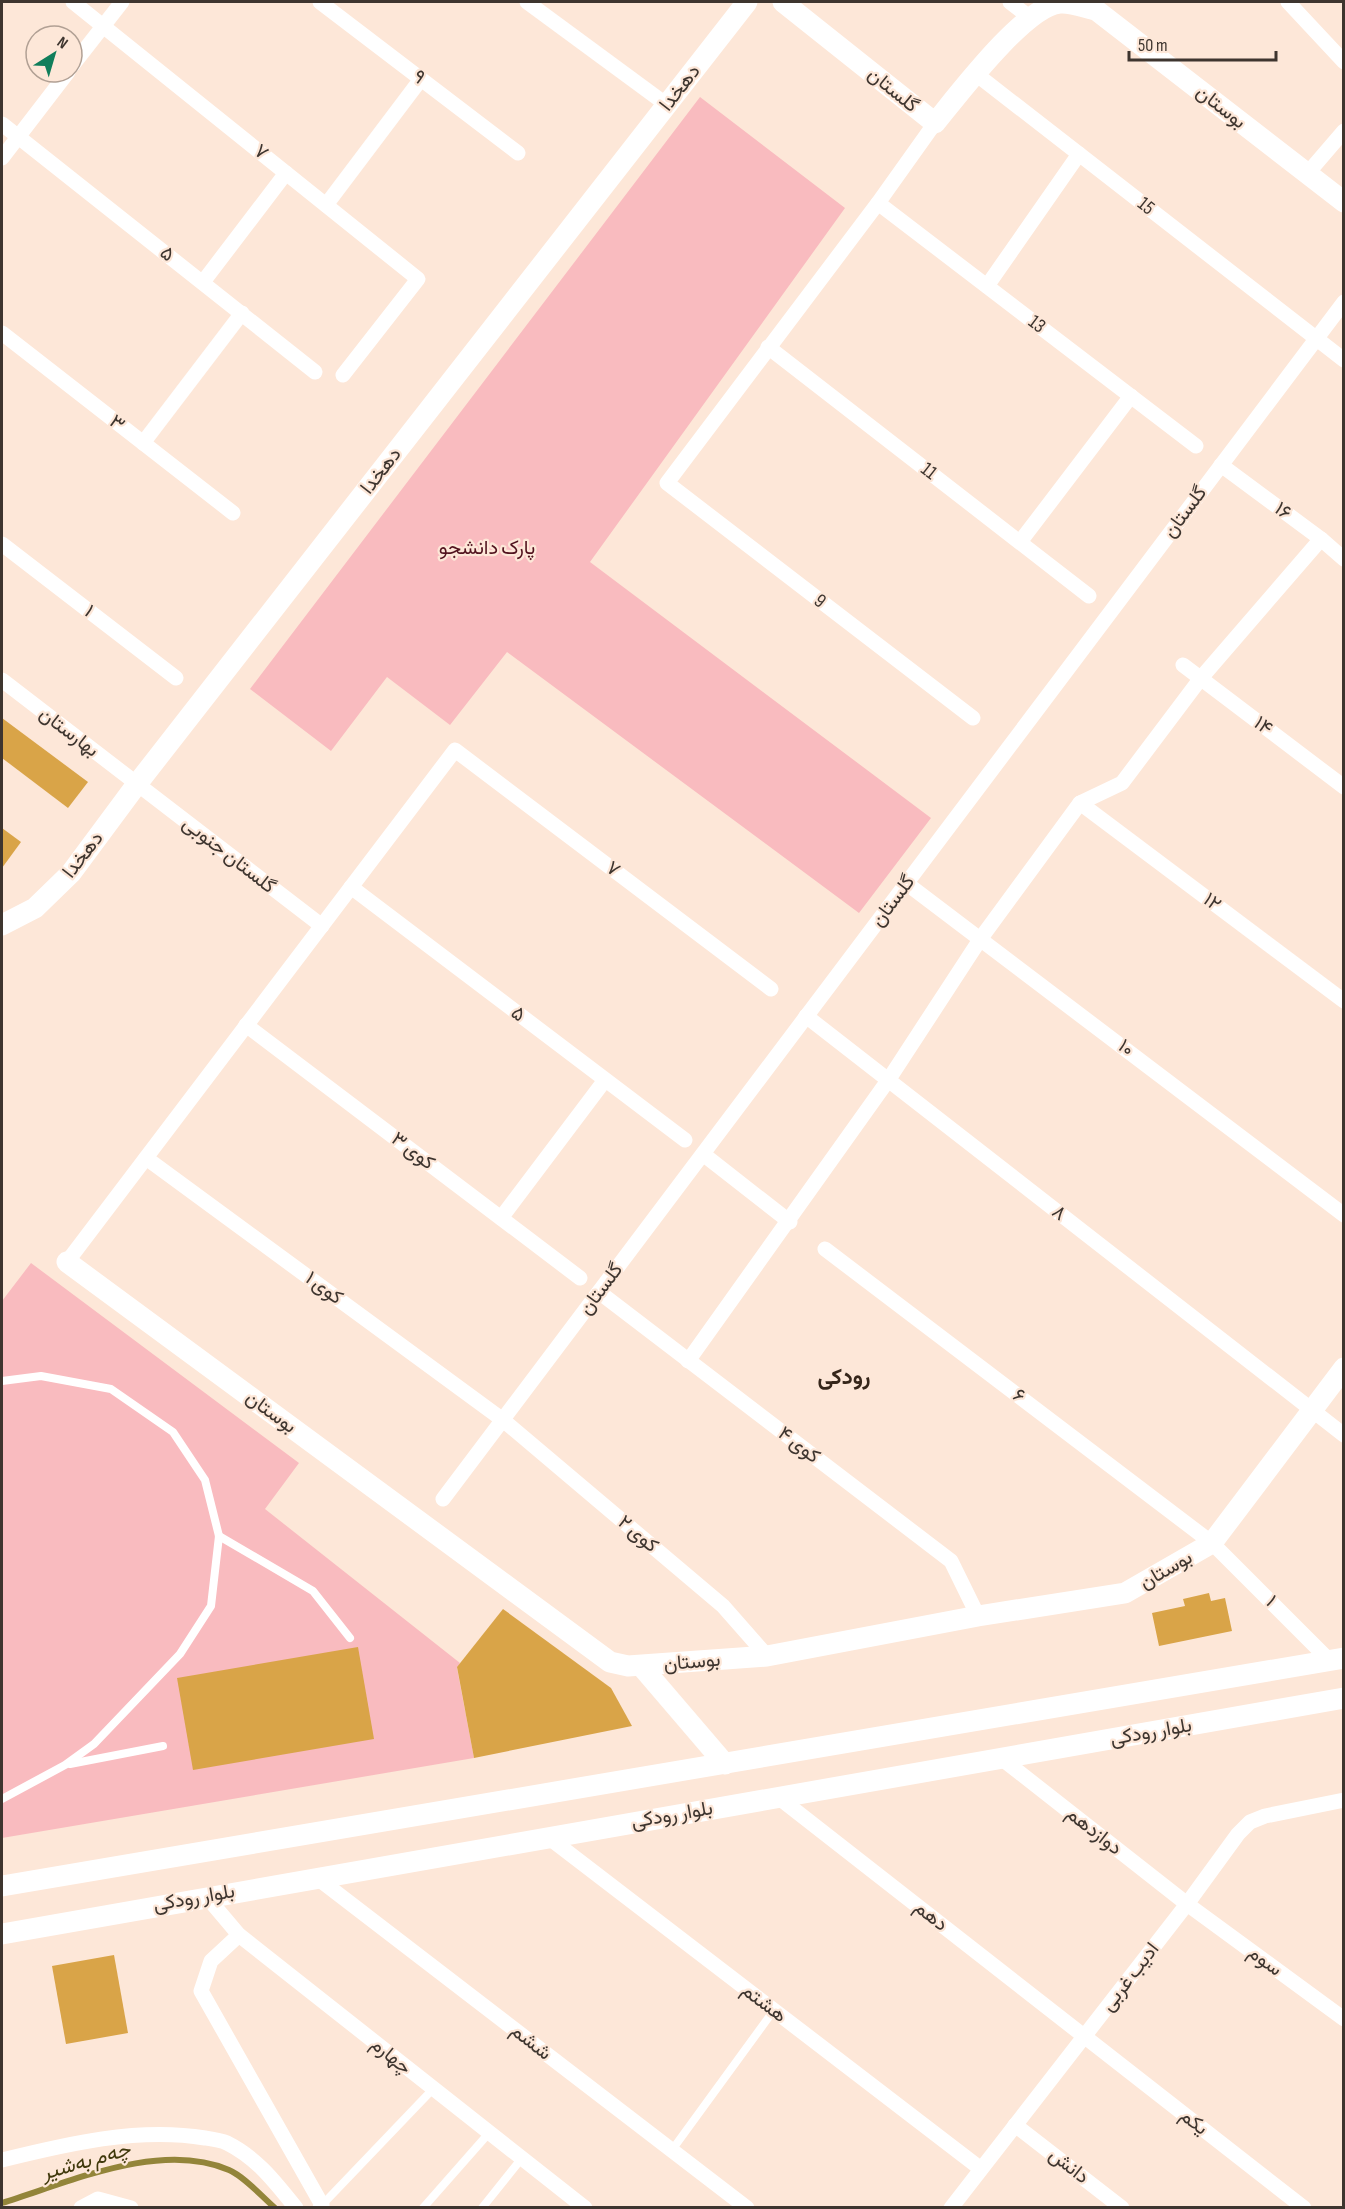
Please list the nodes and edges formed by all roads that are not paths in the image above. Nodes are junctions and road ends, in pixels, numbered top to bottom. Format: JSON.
{"nodes":[{"id":1,"x":72,"y":2,"type":"edge"},
{"id":2,"x":122,"y":2,"type":"edge"},
{"id":3,"x":320,"y":2,"type":"edge"},
{"id":4,"x":527,"y":2,"type":"edge"},
{"id":5,"x":747,"y":2,"type":"edge"},
{"id":6,"x":783,"y":2,"type":"edge"},
{"id":7,"x":1010,"y":2,"type":"edge"},
{"id":8,"x":1059,"y":2,"type":"edge"},
{"id":9,"x":1288,"y":2,"type":"edge"},
{"id":10,"x":1029,"y":17,"type":"junction"},
{"id":11,"x":103,"y":26,"type":"junction"},
{"id":12,"x":84,"y":51,"type":"edge"},
{"id":13,"x":1344,"y":62,"type":"edge"},
{"id":14,"x":976,"y":74,"type":"junction"},
{"id":15,"x":421,"y":79,"type":"junction"},
{"id":16,"x":59,"y":84,"type":"edge"},
{"id":17,"x":667,"y":105,"type":"junction"},
{"id":18,"x":935,"y":123,"type":"junction"},
{"id":19,"x":2,"y":124,"type":"edge"},
{"id":20,"x":1344,"y":131,"type":"edge"},
{"id":21,"x":18,"y":137,"type":"junction"},
{"id":22,"x":518,"y":153,"type":"dead end"},
{"id":23,"x":1079,"y":154,"type":"junction"},
{"id":24,"x":2,"y":158,"type":"edge"},
{"id":25,"x":286,"y":173,"type":"junction"},
{"id":26,"x":1307,"y":174,"type":"junction"},
{"id":27,"x":1344,"y":202,"type":"edge"},
{"id":28,"x":878,"y":203,"type":"junction"},
{"id":29,"x":326,"y":205,"type":"junction"},
{"id":30,"x":203,"y":282,"type":"junction"},
{"id":31,"x":987,"y":286,"type":"junction"},
{"id":32,"x":1344,"y":302,"type":"edge"},
{"id":33,"x":242,"y":313,"type":"junction"},
{"id":34,"x":2,"y":333,"type":"edge"},
{"id":35,"x":1316,"y":339,"type":"junction"},
{"id":36,"x":768,"y":347,"type":"junction"},
{"id":37,"x":1344,"y":360,"type":"edge"},
{"id":38,"x":315,"y":372,"type":"dead end"},
{"id":39,"x":343,"y":375,"type":"dead end"},
{"id":40,"x":1131,"y":396,"type":"junction"},
{"id":41,"x":143,"y":443,"type":"junction"},
{"id":42,"x":1196,"y":446,"type":"dead end"},
{"id":43,"x":1221,"y":465,"type":"junction"},
{"id":44,"x":667,"y":483,"type":"joint"},
{"id":45,"x":233,"y":513,"type":"dead end"},
{"id":46,"x":1321,"y":539,"type":"junction"},
{"id":47,"x":1020,"y":542,"type":"junction"},
{"id":48,"x":2,"y":544,"type":"edge"},
{"id":49,"x":1344,"y":559,"type":"edge"},
{"id":50,"x":1089,"y":596,"type":"dead end"},
{"id":51,"x":1183,"y":665,"type":"dead end"},
{"id":52,"x":176,"y":678,"type":"dead end"},
{"id":53,"x":1201,"y":678,"type":"junction"},
{"id":54,"x":2,"y":680,"type":"edge"},
{"id":55,"x":973,"y":718,"type":"dead end"},
{"id":56,"x":137,"y":784,"type":"junction"},
{"id":57,"x":1344,"y":787,"type":"edge"},
{"id":58,"x":1080,"y":803,"type":"junction"},
{"id":59,"x":906,"y":883,"type":"junction"},
{"id":60,"x":351,"y":887,"type":"junction"},
{"id":61,"x":2,"y":925,"type":"edge"},
{"id":62,"x":322,"y":926,"type":"junction"},
{"id":63,"x":981,"y":938,"type":"junction"},
{"id":64,"x":771,"y":989,"type":"dead end"},
{"id":65,"x":1344,"y":1001,"type":"edge"},
{"id":66,"x":806,"y":1016,"type":"junction"},
{"id":67,"x":246,"y":1025,"type":"junction"},
{"id":68,"x":889,"y":1079,"type":"junction"},
{"id":69,"x":605,"y":1080,"type":"junction"},
{"id":70,"x":685,"y":1140,"type":"dead end"},
{"id":71,"x":703,"y":1154,"type":"junction"},
{"id":72,"x":146,"y":1158,"type":"junction"},
{"id":73,"x":1344,"y":1215,"type":"edge"},
{"id":74,"x":501,"y":1218,"type":"junction"},
{"id":75,"x":790,"y":1221,"type":"junction"},
{"id":76,"x":825,"y":1249,"type":"dead end"},
{"id":77,"x":67,"y":1262,"type":"joint"},
{"id":78,"x":580,"y":1278,"type":"dead end"},
{"id":79,"x":599,"y":1292,"type":"junction"},
{"id":80,"x":688,"y":1361,"type":"junction"},
{"id":81,"x":1344,"y":1368,"type":"edge"},
{"id":82,"x":2,"y":1382,"type":"edge"},
{"id":83,"x":1312,"y":1411,"type":"junction"},
{"id":84,"x":503,"y":1419,"type":"junction"},
{"id":85,"x":1344,"y":1435,"type":"edge"},
{"id":86,"x":443,"y":1499,"type":"dead end"},
{"id":87,"x":219,"y":1536,"type":"junction"},
{"id":88,"x":1212,"y":1543,"type":"junction"},
{"id":89,"x":978,"y":1616,"type":"junction"},
{"id":90,"x":350,"y":1638,"type":"dead end"},
{"id":91,"x":767,"y":1656,"type":"junction"},
{"id":92,"x":1336,"y":1659,"type":"edge"},
{"id":93,"x":642,"y":1667,"type":"junction"},
{"id":94,"x":1344,"y":1698,"type":"edge"},
{"id":95,"x":164,"y":1746,"type":"dead end"},
{"id":96,"x":1001,"y":1758,"type":"junction"},
{"id":97,"x":725,"y":1764,"type":"junction"},
{"id":98,"x":65,"y":1765,"type":"junction"},
{"id":99,"x":778,"y":1797,"type":"junction"},
{"id":100,"x":2,"y":1799,"type":"edge"},
{"id":101,"x":1344,"y":1800,"type":"edge"},
{"id":102,"x":548,"y":1837,"type":"junction"},
{"id":103,"x":316,"y":1877,"type":"junction"},
{"id":104,"x":2,"y":1886,"type":"edge"},
{"id":105,"x":206,"y":1896,"type":"junction"},
{"id":106,"x":1187,"y":1904,"type":"junction"},
{"id":107,"x":2,"y":1934,"type":"edge"},
{"id":108,"x":239,"y":1935,"type":"junction"},
{"id":109,"x":774,"y":2010,"type":"junction"},
{"id":110,"x":1344,"y":2019,"type":"edge"},
{"id":111,"x":1084,"y":2036,"type":"junction"},
{"id":112,"x":433,"y":2089,"type":"junction"},
{"id":113,"x":1015,"y":2125,"type":"junction"},
{"id":114,"x":489,"y":2133,"type":"junction"},
{"id":115,"x":672,"y":2150,"type":"junction"},
{"id":116,"x":522,"y":2158,"type":"junction"},
{"id":117,"x":2,"y":2160,"type":"edge"},
{"id":118,"x":981,"y":2169,"type":"junction"},
{"id":119,"x":321,"y":2206,"type":"edge"},
{"id":120,"x":81,"y":2208,"type":"edge"},
{"id":121,"x":131,"y":2208,"type":"edge"},
{"id":122,"x":296,"y":2208,"type":"edge"},
{"id":123,"x":423,"y":2208,"type":"edge"},
{"id":124,"x":482,"y":2208,"type":"edge"},
{"id":125,"x":585,"y":2208,"type":"edge"},
{"id":126,"x":747,"y":2208,"type":"edge"},
{"id":127,"x":951,"y":2208,"type":"edge"},
{"id":128,"x":1122,"y":2208,"type":"edge"},
{"id":129,"x":1304,"y":2208,"type":"edge"}],
"edges":[{"from":1,"to":11,"type":"street"},
{"from":2,"to":11,"type":"street"},
{"from":3,"to":15,"type":"street","name":"۹"},
{"from":4,"to":17,"type":"street"},
{"from":5,"to":17,"type":"street","name":"دهخدا"},
{"from":6,"to":18,"type":"street","name":"گلستان"},
{"from":7,"to":10,"type":"street"},
{"from":8,"to":10,"type":"street","name":"بوستان"},
{"from":8,"to":26,"type":"street","name":"بوستان"},
{"from":9,"to":13,"type":"street"},
{"from":10,"to":14,"type":"street","name":"بوستان"},
{"from":11,"to":12,"type":"street"},
{"from":11,"to":25,"type":"street","name":"۷"},
{"from":14,"to":18,"type":"street","name":"بوستان"},
{"from":14,"to":23,"type":"street","name":"15"},
{"from":15,"to":22,"type":"street","name":"۹"},
{"from":15,"to":29,"type":"street"},
{"from":16,"to":21,"type":"street"},
{"from":17,"to":56,"type":"street","name":"دهخدا"},
{"from":18,"to":28,"type":"street","name":"گلستان"},
{"from":19,"to":21,"type":"street"},
{"from":20,"to":26,"type":"street"},
{"from":21,"to":24,"type":"street"},
{"from":21,"to":30,"type":"street","name":"۵"},
{"from":23,"to":31,"type":"street"},
{"from":23,"to":35,"type":"street","name":"15"},
{"from":25,"to":29,"type":"street","name":"۷"},
{"from":25,"to":30,"type":"street"},
{"from":26,"to":27,"type":"street","name":"بوستان"},
{"from":28,"to":31,"type":"street","name":"13"},
{"from":28,"to":36,"type":"street","name":"گلستان"},
{"from":29,"to":39,"type":"street","name":"۷"},
{"from":30,"to":33,"type":"street","name":"۵"},
{"from":31,"to":40,"type":"street","name":"13"},
{"from":32,"to":35,"type":"street","name":"گلستان"},
{"from":33,"to":38,"type":"street","name":"۵"},
{"from":33,"to":41,"type":"street"},
{"from":34,"to":41,"type":"street","name":"۳"},
{"from":35,"to":37,"type":"street","name":"15"},
{"from":35,"to":43,"type":"street","name":"گلستان"},
{"from":36,"to":44,"type":"street","name":"گلستان"},
{"from":36,"to":47,"type":"street","name":"11"},
{"from":40,"to":42,"type":"street","name":"13"},
{"from":40,"to":47,"type":"street"},
{"from":41,"to":45,"type":"street","name":"۳"},
{"from":43,"to":46,"type":"street","name":"۱۶"},
{"from":43,"to":59,"type":"street","name":"گلستان"},
{"from":44,"to":55,"type":"street","name":"9"},
{"from":46,"to":49,"type":"street","name":"۱۶"},
{"from":46,"to":53,"type":"street"},
{"from":47,"to":50,"type":"street","name":"11"},
{"from":48,"to":52,"type":"street","name":"۱"},
{"from":51,"to":53,"type":"street","name":"۱۴"},
{"from":53,"to":57,"type":"street","name":"۱۴"},
{"from":53,"to":58,"type":"street"},
{"from":54,"to":56,"type":"street","name":"بهارستان"},
{"from":56,"to":61,"type":"street","name":"دهخدا"},
{"from":56,"to":62,"type":"street","name":"گلستان جنوبی"},
{"from":58,"to":63,"type":"street"},
{"from":58,"to":65,"type":"street","name":"۱۲"},
{"from":59,"to":63,"type":"street","name":"۱۰"},
{"from":59,"to":66,"type":"street","name":"گلستان"},
{"from":60,"to":62,"type":"street"},
{"from":60,"to":64,"type":"street","name":"۷"},
{"from":60,"to":69,"type":"street","name":"۵"},
{"from":62,"to":67,"type":"street"},
{"from":63,"to":68,"type":"street"},
{"from":63,"to":73,"type":"street","name":"۱۰"},
{"from":66,"to":68,"type":"street","name":"۸"},
{"from":66,"to":71,"type":"street","name":"گلستان"},
{"from":67,"to":72,"type":"street"},
{"from":67,"to":74,"type":"street","name":"کوی ۳"},
{"from":68,"to":75,"type":"street"},
{"from":68,"to":83,"type":"street","name":"۸"},
{"from":69,"to":70,"type":"street","name":"۵"},
{"from":69,"to":74,"type":"street"},
{"from":71,"to":75,"type":"street"},
{"from":71,"to":79,"type":"street","name":"گلستان"},
{"from":72,"to":77,"type":"street"},
{"from":72,"to":84,"type":"street","name":"کوی ۱"},
{"from":74,"to":78,"type":"street","name":"کوی ۳"},
{"from":75,"to":80,"type":"street"},
{"from":76,"to":88,"type":"street","name":"۶"},
{"from":77,"to":93,"type":"street","name":"بوستان"},
{"from":79,"to":80,"type":"street","name":"کوی ۴"},
{"from":79,"to":84,"type":"street","name":"گلستان"},
{"from":80,"to":89,"type":"street","name":"کوی ۴"},
{"from":81,"to":83,"type":"street","name":"بوستان"},
{"from":82,"to":87,"type":"lane"},
{"from":83,"to":85,"type":"street"},
{"from":83,"to":88,"type":"street","name":"بوستان"},
{"from":84,"to":86,"type":"street","name":"گلستان"},
{"from":84,"to":91,"type":"street","name":"کوی ۲"},
{"from":87,"to":90,"type":"lane"},
{"from":87,"to":98,"type":"lane"},
{"from":88,"to":89,"type":"street","name":"بوستان"},
{"from":88,"to":92,"type":"street","name":"۱"},
{"from":89,"to":91,"type":"street","name":"بوستان"},
{"from":91,"to":93,"type":"street","name":"بوستان"},
{"from":92,"to":97,"type":"street","name":"بلوار رودکی"},
{"from":93,"to":97,"type":"street"},
{"from":94,"to":96,"type":"street","name":"بلوار رودکی"},
{"from":95,"to":98,"type":"lane"},
{"from":96,"to":99,"type":"street","name":"بلوار رودکی"},
{"from":96,"to":106,"type":"street","name":"دوازدهم"},
{"from":97,"to":104,"type":"street","name":"بلوار رودکی"},
{"from":98,"to":100,"type":"lane"},
{"from":99,"to":102,"type":"street","name":"بلوار رودکی"},
{"from":99,"to":111,"type":"street","name":"دهم"},
{"from":101,"to":106,"type":"street","name":"ادیب غربی"},
{"from":102,"to":103,"type":"street","name":"بلوار رودکی"},
{"from":102,"to":109,"type":"street","name":"هشتم"},
{"from":103,"to":105,"type":"street","name":"بلوار رودکی"},
{"from":103,"to":115,"type":"street","name":"ششم"},
{"from":105,"to":107,"type":"street","name":"بلوار رودکی"},
{"from":105,"to":108,"type":"street","name":"چهارم"},
{"from":106,"to":110,"type":"street","name":"سوم"},
{"from":106,"to":111,"type":"street","name":"ادیب غربی"},
{"from":108,"to":112,"type":"street","name":"چهارم"},
{"from":108,"to":119,"type":"street"},
{"from":109,"to":115,"type":"lane"},
{"from":109,"to":118,"type":"street","name":"هشتم"},
{"from":111,"to":113,"type":"street","name":"ادیب غربی"},
{"from":111,"to":129,"type":"street","name":"یکم"},
{"from":112,"to":114,"type":"street","name":"چهارم"},
{"from":112,"to":119,"type":"lane"},
{"from":113,"to":118,"type":"street","name":"ادیب غربی"},
{"from":113,"to":128,"type":"street","name":"دانش"},
{"from":114,"to":116,"type":"street","name":"چهارم"},
{"from":114,"to":123,"type":"lane"},
{"from":115,"to":126,"type":"street","name":"ششم"},
{"from":116,"to":124,"type":"lane"},
{"from":116,"to":125,"type":"street","name":"چهارم"},
{"from":117,"to":122,"type":"street"},
{"from":118,"to":127,"type":"street","name":"ادیب غربی"},
{"from":120,"to":121,"type":"street"}]}
